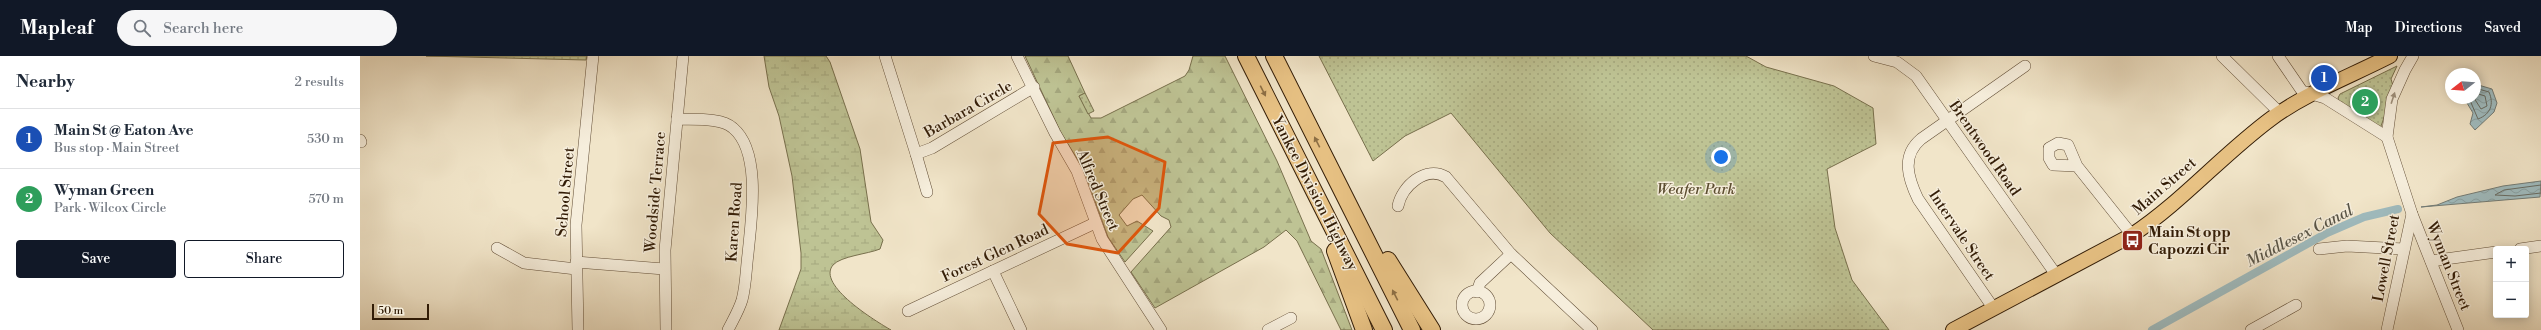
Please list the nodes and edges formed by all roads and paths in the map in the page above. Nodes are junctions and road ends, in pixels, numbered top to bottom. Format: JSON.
{"nodes":[{"id":1,"x":593,"y":56,"type":"edge"},
{"id":2,"x":683,"y":56,"type":"edge"},
{"id":3,"x":885,"y":56,"type":"edge"},
{"id":4,"x":1017,"y":56,"type":"edge"},
{"id":5,"x":1246,"y":56,"type":"edge"},
{"id":6,"x":1274,"y":56,"type":"edge"},
{"id":7,"x":1874,"y":56,"type":"edge"},
{"id":8,"x":2222,"y":56,"type":"edge"},
{"id":9,"x":2278,"y":56,"type":"edge"},
{"id":10,"x":2390,"y":56,"type":"edge"},
{"id":11,"x":2413,"y":56,"type":"edge"},
{"id":12,"x":2025,"y":66,"type":"dead end"},
{"id":13,"x":1034,"y":87,"type":"junction"},
{"id":14,"x":2312,"y":94,"type":"junction"},
{"id":15,"x":2280,"y":113,"type":"junction"},
{"id":16,"x":677,"y":119,"type":"junction"},
{"id":17,"x":1948,"y":122,"type":"junction"},
{"id":18,"x":2387,"y":137,"type":"junction"},
{"id":19,"x":916,"y":154,"type":"junction"},
{"id":20,"x":1330,"y":166,"type":"junction"},
{"id":21,"x":2077,"y":166,"type":"dead end"},
{"id":22,"x":1310,"y":184,"type":"junction"},
{"id":23,"x":927,"y":192,"type":"dead end"},
{"id":24,"x":1398,"y":206,"type":"dead end"},
{"id":25,"x":2412,"y":214,"type":"junction"},
{"id":26,"x":1095,"y":223,"type":"junction"},
{"id":27,"x":2132,"y":235,"type":"junction"},
{"id":28,"x":2424,"y":243,"type":"junction"},
{"id":29,"x":2541,"y":246,"type":"edge"},
{"id":30,"x":497,"y":248,"type":"dead end"},
{"id":31,"x":2404,"y":248,"type":"junction"},
{"id":32,"x":2529,"y":248,"type":"edge"},
{"id":33,"x":2319,"y":249,"type":"dead end"},
{"id":34,"x":2493,"y":252,"type":"edge"},
{"id":35,"x":1511,"y":254,"type":"junction"},
{"id":36,"x":2432,"y":261,"type":"junction"},
{"id":37,"x":576,"y":266,"type":"junction"},
{"id":38,"x":664,"y":269,"type":"junction"},
{"id":39,"x":993,"y":271,"type":"junction"},
{"id":40,"x":2056,"y":276,"type":"junction"},
{"id":41,"x":1477,"y":292,"type":"dead end"},
{"id":42,"x":2296,"y":305,"type":"dead end"},
{"id":43,"x":1994,"y":308,"type":"junction"},
{"id":44,"x":908,"y":311,"type":"dead end"},
{"id":45,"x":1291,"y":318,"type":"dead end"},
{"id":46,"x":1957,"y":329,"type":"edge"},
{"id":47,"x":578,"y":330,"type":"edge"},
{"id":48,"x":666,"y":330,"type":"edge"},
{"id":49,"x":728,"y":330,"type":"edge"},
{"id":50,"x":1021,"y":330,"type":"edge"},
{"id":51,"x":1161,"y":330,"type":"edge"},
{"id":52,"x":1268,"y":330,"type":"edge"},
{"id":53,"x":1364,"y":330,"type":"edge"},
{"id":54,"x":1384,"y":330,"type":"edge"},
{"id":55,"x":1412,"y":330,"type":"edge"},
{"id":56,"x":1432,"y":330,"type":"edge"},
{"id":57,"x":1592,"y":330,"type":"edge"},
{"id":58,"x":2251,"y":330,"type":"edge"},
{"id":59,"x":2387,"y":330,"type":"edge"},
{"id":60,"x":2458,"y":330,"type":"edge"}],
"edges":[{"from":1,"to":37,"type":"street","name":"School Street"},
{"from":2,"to":16,"type":"street","name":"Woodside Terrace"},
{"from":3,"to":19,"type":"street","name":"Barbara Circle"},
{"from":4,"to":13,"type":"street","name":"Alfred Street"},
{"from":5,"to":22,"type":"highway","name":"Yankee Division Highway","one_way":true},
{"from":20,"to":6,"type":"highway","name":"Yankee Division Highway","one_way":true},
{"from":7,"to":17,"type":"street","name":"Brentwood Road"},
{"from":8,"to":15,"type":"street"},
{"from":9,"to":14,"type":"street"},
{"from":10,"to":14,"type":"main road","name":"Main Street"},
{"from":18,"to":11,"type":"street","name":"Lowell Street","one_way":true},
{"from":12,"to":17,"type":"street","name":"Intervale Street"},
{"from":13,"to":19,"type":"street","name":"Barbara Circle"},
{"from":13,"to":26,"type":"street","name":"Alfred Street"},
{"from":14,"to":15,"type":"main road","name":"Main Street"},
{"from":14,"to":18,"type":"street"},
{"from":15,"to":27,"type":"main road","name":"Main Street"},
{"from":16,"to":38,"type":"street","name":"Woodside Terrace"},
{"from":16,"to":49,"type":"street","name":"Karen Road"},
{"from":17,"to":40,"type":"street","name":"Brentwood Road"},
{"from":17,"to":43,"type":"street","name":"Intervale Street"},
{"from":18,"to":25,"type":"street","name":"Lowell Street"},
{"from":19,"to":23,"type":"street","name":"Barbara Circle"},
{"from":55,"to":20,"type":"highway","name":"Yankee Division Highway","one_way":true},
{"from":20,"to":56,"type":"highway"},
{"from":21,"to":27,"type":"street"},
{"from":22,"to":53,"type":"highway"},
{"from":22,"to":54,"type":"highway","name":"Yankee Division Highway"},
{"from":24,"to":35,"type":"street"},
{"from":25,"to":28,"type":"street","name":"Wyman Street"},
{"from":25,"to":31,"type":"street","name":"Lowell Street"},
{"from":26,"to":39,"type":"street","name":"Forest Glen Road"},
{"from":26,"to":51,"type":"street","name":"Alfred Street"},
{"from":27,"to":40,"type":"main road","name":"Main Street"},
{"from":28,"to":31,"type":"street"},
{"from":28,"to":36,"type":"street","name":"Wyman Street"},
{"from":29,"to":32,"type":"street"},
{"from":30,"to":37,"type":"street"},
{"from":31,"to":33,"type":"street"},
{"from":31,"to":59,"type":"street","name":"Lowell Street"},
{"from":34,"to":36,"type":"street"},
{"from":35,"to":41,"type":"street"},
{"from":35,"to":57,"type":"street"},
{"from":36,"to":60,"type":"street","name":"Wyman Street"},
{"from":37,"to":38,"type":"street"},
{"from":37,"to":47,"type":"street","name":"School Street"},
{"from":38,"to":48,"type":"street","name":"Woodside Terrace"},
{"from":39,"to":44,"type":"street","name":"Forest Glen Road"},
{"from":39,"to":50,"type":"street"},
{"from":40,"to":43,"type":"main road","name":"Main Street"},
{"from":42,"to":58,"type":"street"},
{"from":43,"to":46,"type":"main road","name":"Main Street"},
{"from":45,"to":52,"type":"street"}]}
